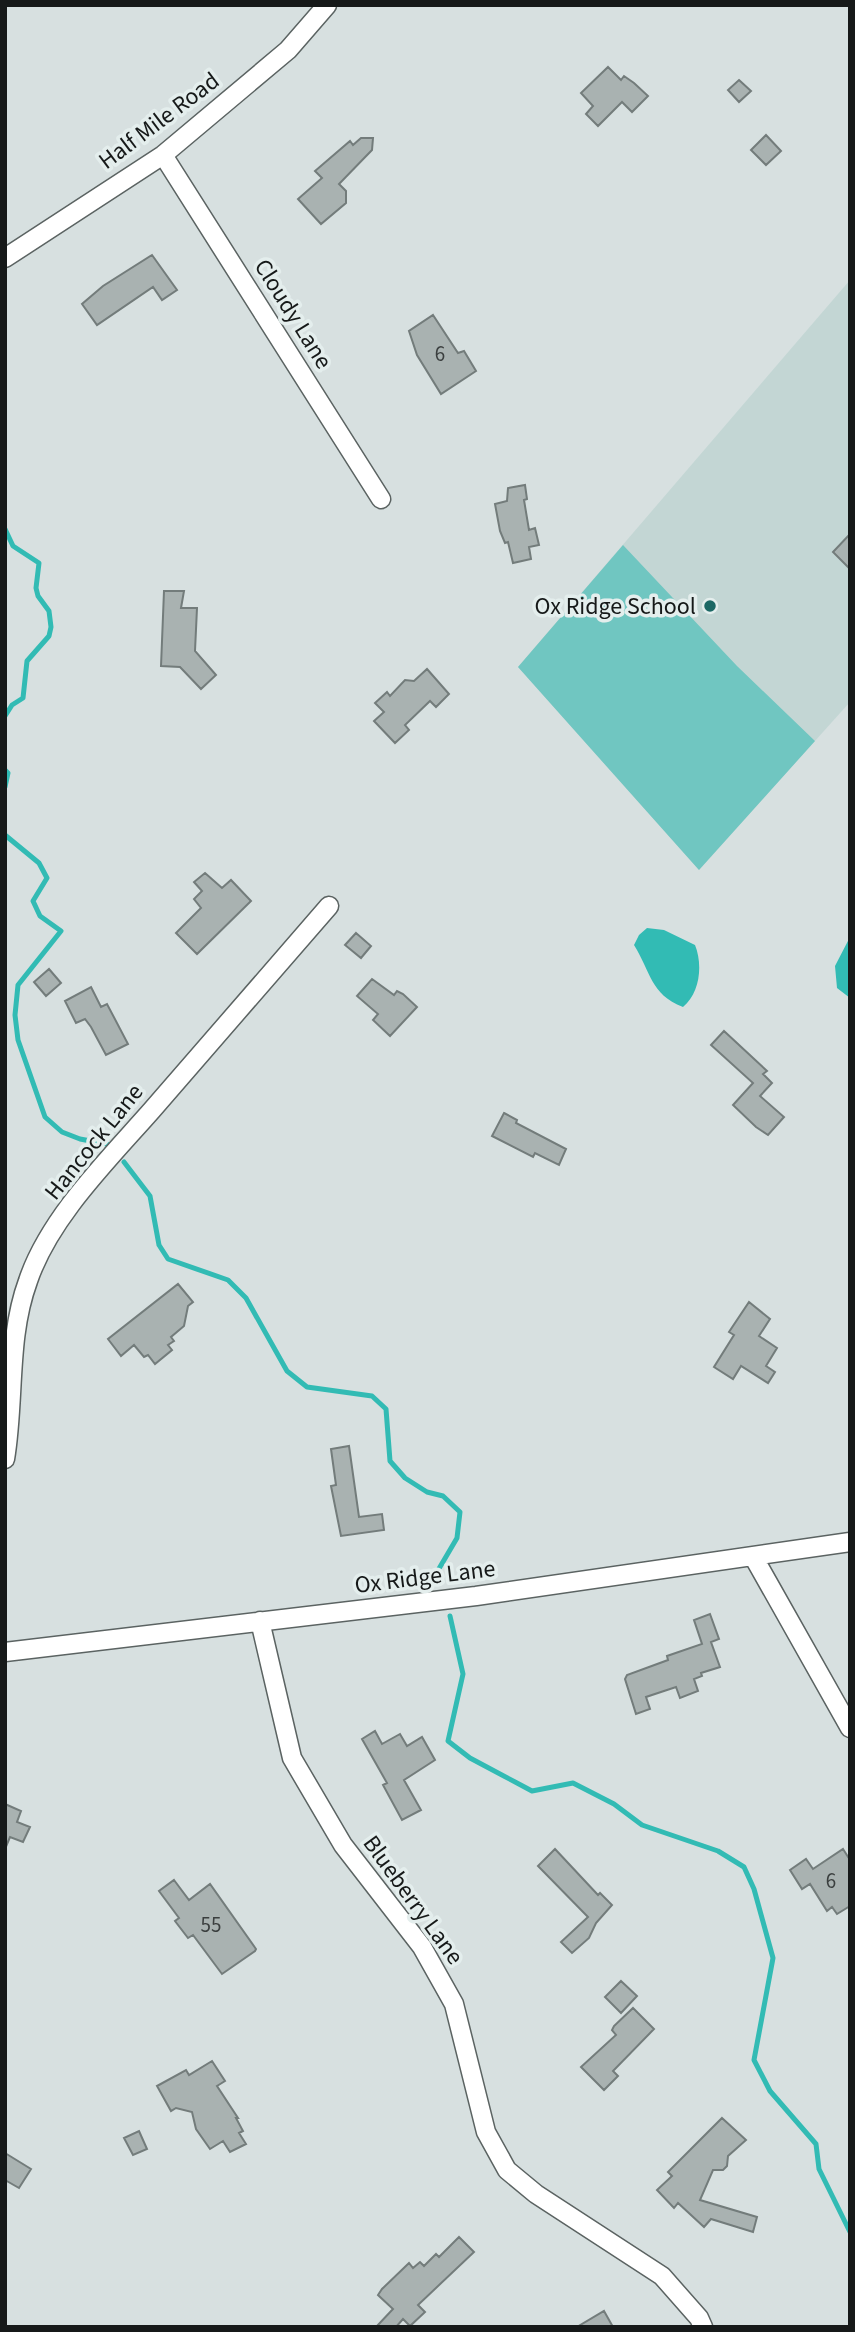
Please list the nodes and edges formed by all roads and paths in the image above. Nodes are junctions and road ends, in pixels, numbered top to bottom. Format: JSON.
{"nodes":[{"id":1,"x":327,"y":5,"type":"edge"},
{"id":2,"x":163,"y":155,"type":"junction"},
{"id":3,"x":5,"y":258,"type":"edge"},
{"id":4,"x":381,"y":499,"type":"dead end"},
{"id":5,"x":329,"y":906,"type":"dead end"},
{"id":6,"x":5,"y":1459,"type":"edge"},
{"id":7,"x":850,"y":1542,"type":"edge"},
{"id":8,"x":753,"y":1556,"type":"junction"},
{"id":9,"x":260,"y":1621,"type":"junction"},
{"id":10,"x":5,"y":1652,"type":"edge"},
{"id":11,"x":850,"y":1727,"type":"edge"},
{"id":12,"x":703,"y":2327,"type":"edge"}],
"edges":[{"from":1,"to":2,"type":"street","name":"Half Mile Road"},
{"from":2,"to":3,"type":"street","name":"Half Mile Road"},
{"from":2,"to":4,"type":"street","name":"Cloudy Lane"},
{"from":5,"to":6,"type":"street","name":"Hancock Lane"},
{"from":7,"to":8,"type":"street","name":"Ox Ridge Lane"},
{"from":8,"to":9,"type":"street","name":"Ox Ridge Lane"},
{"from":8,"to":11,"type":"street"},
{"from":9,"to":10,"type":"street","name":"Ox Ridge Lane"},
{"from":9,"to":12,"type":"street","name":"Blueberry Lane"}]}
